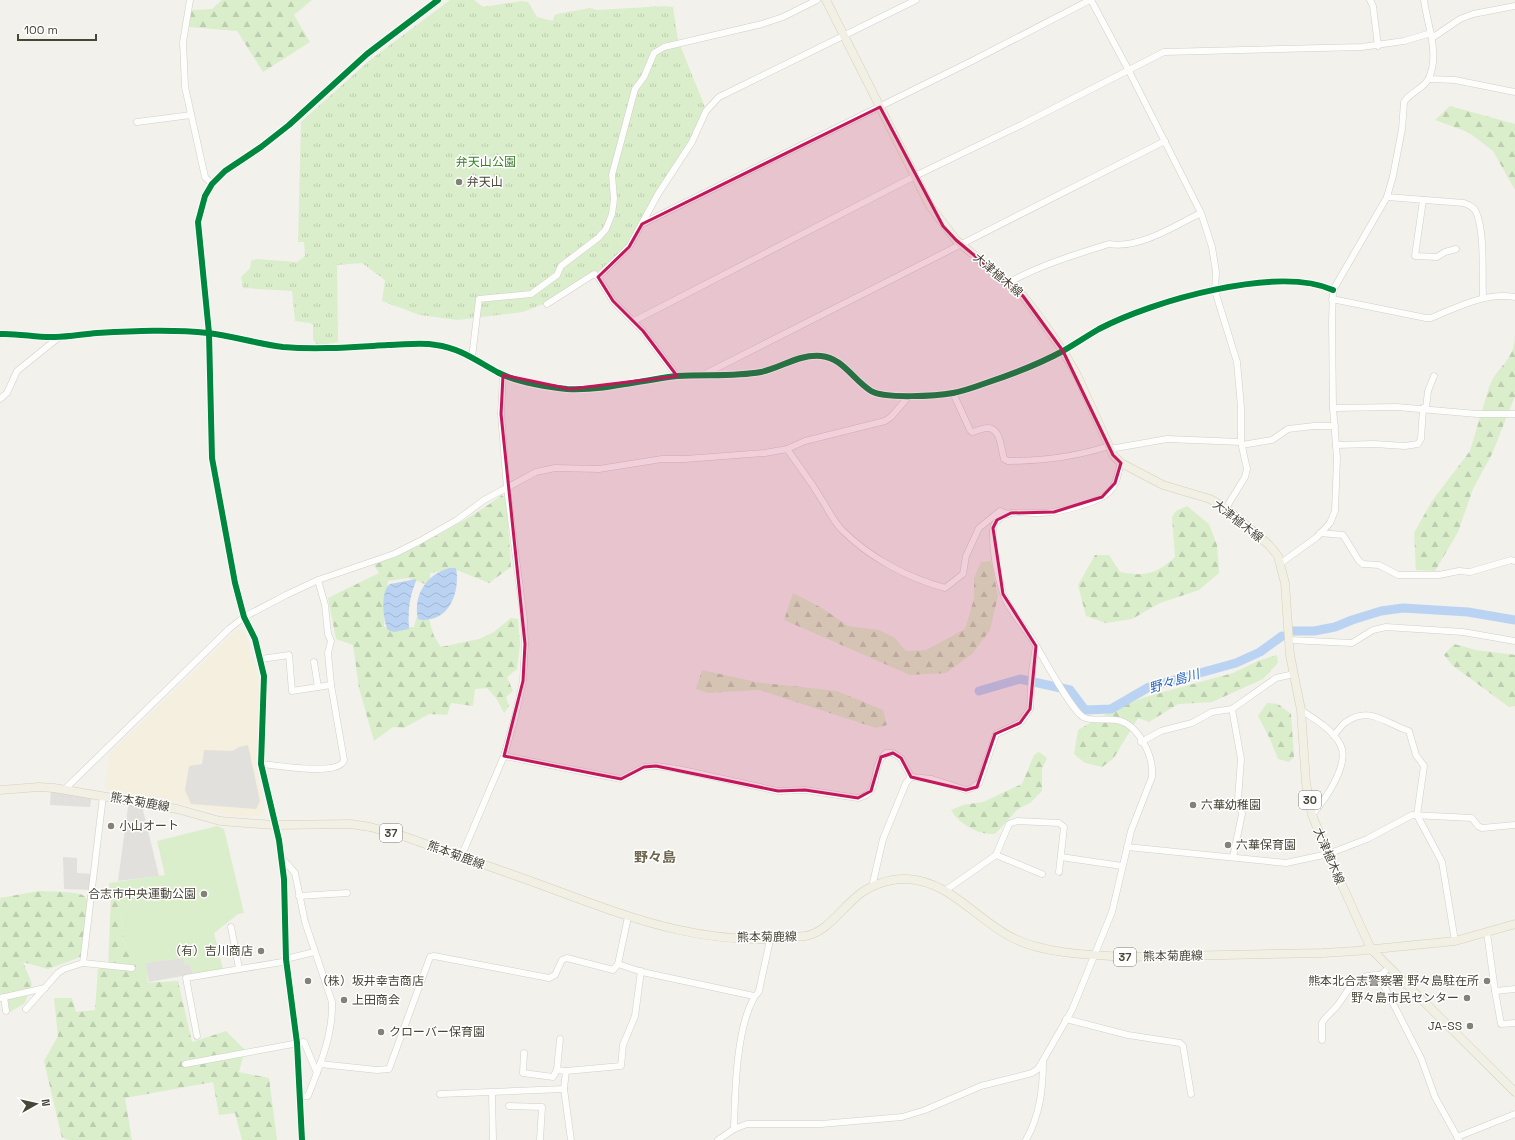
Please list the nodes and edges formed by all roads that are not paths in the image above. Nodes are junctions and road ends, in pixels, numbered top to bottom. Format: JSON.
{"nodes":[{"id":1,"x":190,"y":0,"type":"edge"},
{"id":2,"x":438,"y":0,"type":"edge"},
{"id":3,"x":817,"y":0,"type":"edge"},
{"id":4,"x":826,"y":0,"type":"edge"},
{"id":5,"x":916,"y":0,"type":"edge"},
{"id":6,"x":1090,"y":0,"type":"edge"},
{"id":7,"x":1370,"y":0,"type":"edge"},
{"id":8,"x":1424,"y":0,"type":"edge"},
{"id":9,"x":1515,"y":6,"type":"edge"},
{"id":10,"x":844,"y":34,"type":"junction"},
{"id":11,"x":1432,"y":35,"type":"junction"},
{"id":12,"x":1378,"y":46,"type":"junction"},
{"id":13,"x":1129,"y":71,"type":"junction"},
{"id":14,"x":1428,"y":79,"type":"junction"},
{"id":15,"x":1515,"y":92,"type":"edge"},
{"id":16,"x":880,"y":107,"type":"junction"},
{"id":17,"x":191,"y":114,"type":"junction"},
{"id":18,"x":137,"y":122,"type":"dead end"},
{"id":19,"x":1165,"y":141,"type":"junction"},
{"id":20,"x":915,"y":176,"type":"junction"},
{"id":21,"x":212,"y":184,"type":"junction"},
{"id":22,"x":1387,"y":197,"type":"junction"},
{"id":23,"x":1423,"y":200,"type":"junction"},
{"id":24,"x":1201,"y":214,"type":"junction"},
{"id":25,"x":642,"y":224,"type":"junction"},
{"id":26,"x":960,"y":244,"type":"junction"},
{"id":27,"x":1456,"y":249,"type":"dead end"},
{"id":28,"x":598,"y":277,"type":"junction"},
{"id":29,"x":1008,"y":283,"type":"junction"},
{"id":30,"x":1333,"y":290,"type":"junction"},
{"id":31,"x":1215,"y":291,"type":"junction"},
{"id":32,"x":1483,"y":297,"type":"junction"},
{"id":33,"x":1515,"y":297,"type":"edge"},
{"id":34,"x":1332,"y":299,"type":"junction"},
{"id":35,"x":547,"y":304,"type":"dead end"},
{"id":36,"x":634,"y":321,"type":"junction"},
{"id":37,"x":209,"y":333,"type":"junction"},
{"id":38,"x":0,"y":334,"type":"edge"},
{"id":39,"x":58,"y":338,"type":"junction"},
{"id":40,"x":1063,"y":351,"type":"junction"},
{"id":41,"x":472,"y":357,"type":"junction"},
{"id":42,"x":705,"y":374,"type":"junction"},
{"id":43,"x":503,"y":375,"type":"junction"},
{"id":44,"x":677,"y":376,"type":"junction"},
{"id":45,"x":1434,"y":376,"type":"dead end"},
{"id":46,"x":953,"y":393,"type":"junction"},
{"id":47,"x":909,"y":396,"type":"junction"},
{"id":48,"x":0,"y":398,"type":"edge"},
{"id":49,"x":1333,"y":408,"type":"junction"},
{"id":50,"x":1424,"y":408,"type":"junction"},
{"id":51,"x":1515,"y":414,"type":"edge"},
{"id":52,"x":1335,"y":426,"type":"junction"},
{"id":53,"x":1241,"y":444,"type":"junction"},
{"id":54,"x":1336,"y":445,"type":"junction"},
{"id":55,"x":1110,"y":447,"type":"junction"},
{"id":56,"x":787,"y":449,"type":"junction"},
{"id":57,"x":1121,"y":463,"type":"junction"},
{"id":58,"x":507,"y":488,"type":"junction"},
{"id":59,"x":1226,"y":508,"type":"junction"},
{"id":60,"x":1008,"y":514,"type":"junction"},
{"id":61,"x":1320,"y":533,"type":"junction"},
{"id":62,"x":1515,"y":561,"type":"edge"},
{"id":63,"x":1281,"y":563,"type":"junction"},
{"id":64,"x":318,"y":580,"type":"junction"},
{"id":65,"x":244,"y":618,"type":"junction"},
{"id":66,"x":1289,"y":640,"type":"junction"},
{"id":67,"x":1515,"y":641,"type":"edge"},
{"id":68,"x":1036,"y":646,"type":"junction"},
{"id":69,"x":261,"y":659,"type":"junction"},
{"id":70,"x":314,"y":662,"type":"dead end"},
{"id":71,"x":1294,"y":674,"type":"junction"},
{"id":72,"x":331,"y":685,"type":"junction"},
{"id":73,"x":318,"y":687,"type":"junction"},
{"id":74,"x":1232,"y":708,"type":"junction"},
{"id":75,"x":1300,"y":710,"type":"junction"},
{"id":76,"x":1333,"y":735,"type":"junction"},
{"id":77,"x":1141,"y":742,"type":"junction"},
{"id":78,"x":504,"y":756,"type":"junction"},
{"id":79,"x":260,"y":764,"type":"junction"},
{"id":80,"x":911,"y":777,"type":"junction"},
{"id":81,"x":0,"y":790,"type":"edge"},
{"id":82,"x":64,"y":790,"type":"junction"},
{"id":83,"x":103,"y":796,"type":"junction"},
{"id":84,"x":1312,"y":815,"type":"junction"},
{"id":85,"x":1417,"y":815,"type":"junction"},
{"id":86,"x":274,"y":825,"type":"junction"},
{"id":87,"x":1515,"y":825,"type":"edge"},
{"id":88,"x":1127,"y":847,"type":"junction"},
{"id":89,"x":1328,"y":854,"type":"junction"},
{"id":90,"x":996,"y":855,"type":"junction"},
{"id":91,"x":281,"y":857,"type":"junction"},
{"id":92,"x":461,"y":857,"type":"junction"},
{"id":93,"x":1061,"y":857,"type":"junction"},
{"id":94,"x":1233,"y":857,"type":"junction"},
{"id":95,"x":1122,"y":866,"type":"junction"},
{"id":96,"x":1059,"y":872,"type":"dead end"},
{"id":97,"x":1042,"y":874,"type":"dead end"},
{"id":98,"x":872,"y":887,"type":"junction"},
{"id":99,"x":946,"y":890,"type":"junction"},
{"id":100,"x":347,"y":893,"type":"dead end"},
{"id":101,"x":300,"y":896,"type":"junction"},
{"id":102,"x":628,"y":917,"type":"junction"},
{"id":103,"x":1515,"y":924,"type":"edge"},
{"id":104,"x":231,"y":927,"type":"dead end"},
{"id":105,"x":1487,"y":933,"type":"junction"},
{"id":106,"x":770,"y":940,"type":"junction"},
{"id":107,"x":1456,"y":940,"type":"junction"},
{"id":108,"x":1371,"y":949,"type":"junction"},
{"id":109,"x":314,"y":952,"type":"junction"},
{"id":110,"x":1094,"y":955,"type":"junction"},
{"id":111,"x":286,"y":959,"type":"junction"},
{"id":112,"x":83,"y":963,"type":"junction"},
{"id":113,"x":618,"y":964,"type":"junction"},
{"id":114,"x":1390,"y":967,"type":"junction"},
{"id":115,"x":132,"y":968,"type":"dead end"},
{"id":116,"x":239,"y":968,"type":"junction"},
{"id":117,"x":640,"y":971,"type":"junction"},
{"id":118,"x":1381,"y":975,"type":"junction"},
{"id":119,"x":45,"y":988,"type":"junction"},
{"id":120,"x":1515,"y":989,"type":"edge"},
{"id":121,"x":1495,"y":991,"type":"junction"},
{"id":122,"x":754,"y":996,"type":"junction"},
{"id":123,"x":2,"y":998,"type":"edge"},
{"id":124,"x":26,"y":1009,"type":"dead end"},
{"id":125,"x":6,"y":1011,"type":"dead end"},
{"id":126,"x":1066,"y":1019,"type":"junction"},
{"id":127,"x":1515,"y":1023,"type":"edge"},
{"id":128,"x":197,"y":1036,"type":"dead end"},
{"id":129,"x":560,"y":1039,"type":"dead end"},
{"id":130,"x":1322,"y":1040,"type":"dead end"},
{"id":131,"x":297,"y":1043,"type":"junction"},
{"id":132,"x":524,"y":1052,"type":"dead end"},
{"id":133,"x":1043,"y":1060,"type":"junction"},
{"id":134,"x":185,"y":1064,"type":"dead end"},
{"id":135,"x":320,"y":1064,"type":"junction"},
{"id":136,"x":557,"y":1070,"type":"junction"},
{"id":137,"x":566,"y":1071,"type":"junction"},
{"id":138,"x":317,"y":1073,"type":"junction"},
{"id":139,"x":564,"y":1089,"type":"junction"},
{"id":140,"x":1515,"y":1092,"type":"edge"},
{"id":141,"x":492,"y":1093,"type":"junction"},
{"id":142,"x":440,"y":1094,"type":"dead end"},
{"id":143,"x":1191,"y":1094,"type":"dead end"},
{"id":144,"x":300,"y":1097,"type":"junction"},
{"id":145,"x":509,"y":1106,"type":"dead end"},
{"id":146,"x":1515,"y":1114,"type":"edge"},
{"id":147,"x":734,"y":1129,"type":"junction"},
{"id":148,"x":1458,"y":1139,"type":"edge"},
{"id":149,"x":302,"y":1140,"type":"edge"},
{"id":150,"x":492,"y":1140,"type":"edge"},
{"id":151,"x":540,"y":1140,"type":"edge"},
{"id":152,"x":571,"y":1140,"type":"edge"},
{"id":153,"x":718,"y":1140,"type":"edge"},
{"id":154,"x":1026,"y":1140,"type":"edge"}],
"edges":[{"from":1,"to":17,"type":"street"},
{"from":2,"to":21,"type":"street"},
{"from":3,"to":41,"type":"street"},
{"from":4,"to":10,"type":"main road","name":"大津植木線","number":"30"},
{"from":5,"to":10,"type":"street"},
{"from":6,"to":13,"type":"street"},
{"from":6,"to":16,"type":"street"},
{"from":7,"to":12,"type":"street"},
{"from":8,"to":11,"type":"street"},
{"from":9,"to":11,"type":"street"},
{"from":10,"to":16,"type":"main road","name":"大津植木線","number":"30"},
{"from":10,"to":25,"type":"street"},
{"from":11,"to":12,"type":"street"},
{"from":11,"to":14,"type":"street"},
{"from":12,"to":13,"type":"street"},
{"from":13,"to":19,"type":"street"},
{"from":13,"to":20,"type":"street"},
{"from":14,"to":15,"type":"street"},
{"from":14,"to":22,"type":"street"},
{"from":16,"to":20,"type":"main road","name":"大津植木線","number":"30"},
{"from":16,"to":25,"type":"street"},
{"from":17,"to":18,"type":"street"},
{"from":17,"to":21,"type":"street"},
{"from":19,"to":24,"type":"street"},
{"from":19,"to":26,"type":"street"},
{"from":20,"to":26,"type":"main road","name":"大津植木線","number":"30"},
{"from":20,"to":36,"type":"street"},
{"from":21,"to":37,"type":"street"},
{"from":22,"to":23,"type":"street"},
{"from":22,"to":30,"type":"street"},
{"from":23,"to":27,"type":"street"},
{"from":23,"to":32,"type":"street"},
{"from":24,"to":29,"type":"street"},
{"from":24,"to":31,"type":"street"},
{"from":25,"to":28,"type":"street"},
{"from":26,"to":29,"type":"main road","name":"大津植木線","number":"30"},
{"from":26,"to":42,"type":"street"},
{"from":28,"to":35,"type":"street"},
{"from":28,"to":36,"type":"street"},
{"from":29,"to":40,"type":"main road","name":"大津植木線","number":"30"},
{"from":30,"to":31,"type":"street"},
{"from":30,"to":34,"type":"street"},
{"from":31,"to":40,"type":"street"},
{"from":31,"to":53,"type":"street"},
{"from":32,"to":33,"type":"street"},
{"from":32,"to":34,"type":"street"},
{"from":34,"to":49,"type":"street"},
{"from":36,"to":44,"type":"street"},
{"from":37,"to":39,"type":"street"},
{"from":37,"to":41,"type":"street"},
{"from":37,"to":65,"type":"street"},
{"from":38,"to":39,"type":"street"},
{"from":39,"to":48,"type":"street"},
{"from":40,"to":46,"type":"street"},
{"from":40,"to":55,"type":"main road","name":"大津植木線","number":"30"},
{"from":41,"to":43,"type":"street"},
{"from":42,"to":44,"type":"street"},
{"from":42,"to":47,"type":"street"},
{"from":43,"to":44,"type":"street"},
{"from":43,"to":58,"type":"street"},
{"from":45,"to":50,"type":"street"},
{"from":46,"to":47,"type":"street"},
{"from":46,"to":55,"type":"street"},
{"from":47,"to":56,"type":"street"},
{"from":49,"to":50,"type":"street"},
{"from":49,"to":52,"type":"street"},
{"from":50,"to":51,"type":"street"},
{"from":50,"to":54,"type":"street"},
{"from":52,"to":53,"type":"street"},
{"from":52,"to":54,"type":"street"},
{"from":53,"to":55,"type":"street"},
{"from":53,"to":59,"type":"street"},
{"from":54,"to":61,"type":"street"},
{"from":55,"to":57,"type":"main road","name":"大津植木線","number":"30"},
{"from":56,"to":58,"type":"street"},
{"from":56,"to":60,"type":"street"},
{"from":57,"to":59,"type":"main road","name":"大津植木線","number":"30"},
{"from":57,"to":60,"type":"street"},
{"from":58,"to":64,"type":"street"},
{"from":58,"to":78,"type":"street"},
{"from":59,"to":63,"type":"main road","name":"大津植木線","number":"30"},
{"from":60,"to":68,"type":"street"},
{"from":61,"to":62,"type":"street"},
{"from":61,"to":63,"type":"street"},
{"from":63,"to":66,"type":"main road","name":"大津植木線","number":"30"},
{"from":64,"to":65,"type":"street"},
{"from":64,"to":72,"type":"street"},
{"from":65,"to":69,"type":"street"},
{"from":65,"to":82,"type":"street"},
{"from":66,"to":67,"type":"street"},
{"from":66,"to":71,"type":"main road","name":"大津植木線","number":"30"},
{"from":68,"to":77,"type":"street"},
{"from":68,"to":80,"type":"street"},
{"from":69,"to":73,"type":"street"},
{"from":69,"to":79,"type":"street"},
{"from":70,"to":73,"type":"street"},
{"from":71,"to":74,"type":"street"},
{"from":71,"to":75,"type":"main road","name":"大津植木線","number":"30"},
{"from":72,"to":73,"type":"street"},
{"from":72,"to":79,"type":"street"},
{"from":74,"to":77,"type":"street"},
{"from":74,"to":94,"type":"street"},
{"from":75,"to":76,"type":"street"},
{"from":75,"to":84,"type":"main road","name":"大津植木線","number":"30"},
{"from":76,"to":84,"type":"street"},
{"from":76,"to":85,"type":"street"},
{"from":77,"to":88,"type":"street"},
{"from":78,"to":80,"type":"street"},
{"from":78,"to":92,"type":"street"},
{"from":79,"to":86,"type":"street"},
{"from":80,"to":98,"type":"street"},
{"from":81,"to":82,"type":"main road","name":"熊本菊鹿線","number":"37"},
{"from":82,"to":83,"type":"main road","name":"熊本菊鹿線","number":"37"},
{"from":83,"to":86,"type":"main road","name":"熊本菊鹿線","number":"37"},
{"from":83,"to":112,"type":"street"},
{"from":84,"to":89,"type":"main road","name":"大津植木線","number":"30"},
{"from":85,"to":87,"type":"street"},
{"from":85,"to":89,"type":"street"},
{"from":85,"to":107,"type":"street"},
{"from":86,"to":91,"type":"street"},
{"from":86,"to":92,"type":"main road","name":"熊本菊鹿線","number":"37"},
{"from":88,"to":94,"type":"street"},
{"from":88,"to":95,"type":"street"},
{"from":89,"to":94,"type":"street"},
{"from":89,"to":108,"type":"main road","name":"大津植木線","number":"30"},
{"from":90,"to":93,"type":"street"},
{"from":90,"to":97,"type":"street"},
{"from":90,"to":99,"type":"street"},
{"from":91,"to":101,"type":"street"},
{"from":91,"to":111,"type":"street"},
{"from":92,"to":102,"type":"main road","name":"熊本菊鹿線","number":"37"},
{"from":93,"to":95,"type":"street"},
{"from":93,"to":96,"type":"street"},
{"from":95,"to":110,"type":"street"},
{"from":98,"to":99,"type":"main road","name":"熊本菊鹿線","number":"37"},
{"from":98,"to":106,"type":"main road","name":"熊本菊鹿線","number":"37"},
{"from":99,"to":110,"type":"main road","name":"熊本菊鹿線","number":"37"},
{"from":100,"to":101,"type":"street"},
{"from":101,"to":109,"type":"street"},
{"from":102,"to":106,"type":"main road","name":"熊本菊鹿線","number":"37"},
{"from":102,"to":113,"type":"street"},
{"from":103,"to":105,"type":"main road","name":"熊本菊鹿線","number":"37"},
{"from":104,"to":116,"type":"street"},
{"from":105,"to":107,"type":"main road","name":"熊本菊鹿線","number":"37"},
{"from":105,"to":121,"type":"street"},
{"from":106,"to":122,"type":"street"},
{"from":107,"to":108,"type":"main road","name":"熊本菊鹿線","number":"37"},
{"from":108,"to":110,"type":"main road","name":"熊本菊鹿線","number":"37"},
{"from":108,"to":114,"type":"main road","name":"大津植木線","number":"30"},
{"from":109,"to":111,"type":"street"},
{"from":109,"to":135,"type":"street"},
{"from":110,"to":126,"type":"street"},
{"from":111,"to":116,"type":"street"},
{"from":111,"to":131,"type":"street"},
{"from":112,"to":115,"type":"street"},
{"from":112,"to":119,"type":"street"},
{"from":113,"to":117,"type":"street"},
{"from":113,"to":135,"type":"street"},
{"from":114,"to":118,"type":"street"},
{"from":114,"to":140,"type":"main road","name":"大津植木線","number":"30"},
{"from":116,"to":128,"type":"street"},
{"from":117,"to":122,"type":"street"},
{"from":117,"to":137,"type":"street"},
{"from":118,"to":130,"type":"street"},
{"from":118,"to":148,"type":"street"},
{"from":119,"to":123,"type":"street"},
{"from":119,"to":124,"type":"street"},
{"from":120,"to":121,"type":"street"},
{"from":121,"to":127,"type":"street"},
{"from":122,"to":147,"type":"street"},
{"from":123,"to":125,"type":"street"},
{"from":126,"to":133,"type":"street"},
{"from":126,"to":143,"type":"street"},
{"from":129,"to":136,"type":"street"},
{"from":131,"to":134,"type":"street"},
{"from":131,"to":138,"type":"street"},
{"from":131,"to":144,"type":"street"},
{"from":132,"to":136,"type":"street"},
{"from":133,"to":147,"type":"street"},
{"from":133,"to":154,"type":"street"},
{"from":135,"to":138,"type":"street"},
{"from":136,"to":137,"type":"street"},
{"from":137,"to":139,"type":"street"},
{"from":138,"to":144,"type":"street"},
{"from":139,"to":141,"type":"street"},
{"from":139,"to":152,"type":"street"},
{"from":141,"to":142,"type":"street"},
{"from":141,"to":150,"type":"street"},
{"from":144,"to":149,"type":"street"},
{"from":145,"to":151,"type":"street"},
{"from":146,"to":148,"type":"street"},
{"from":147,"to":153,"type":"street"}]}
